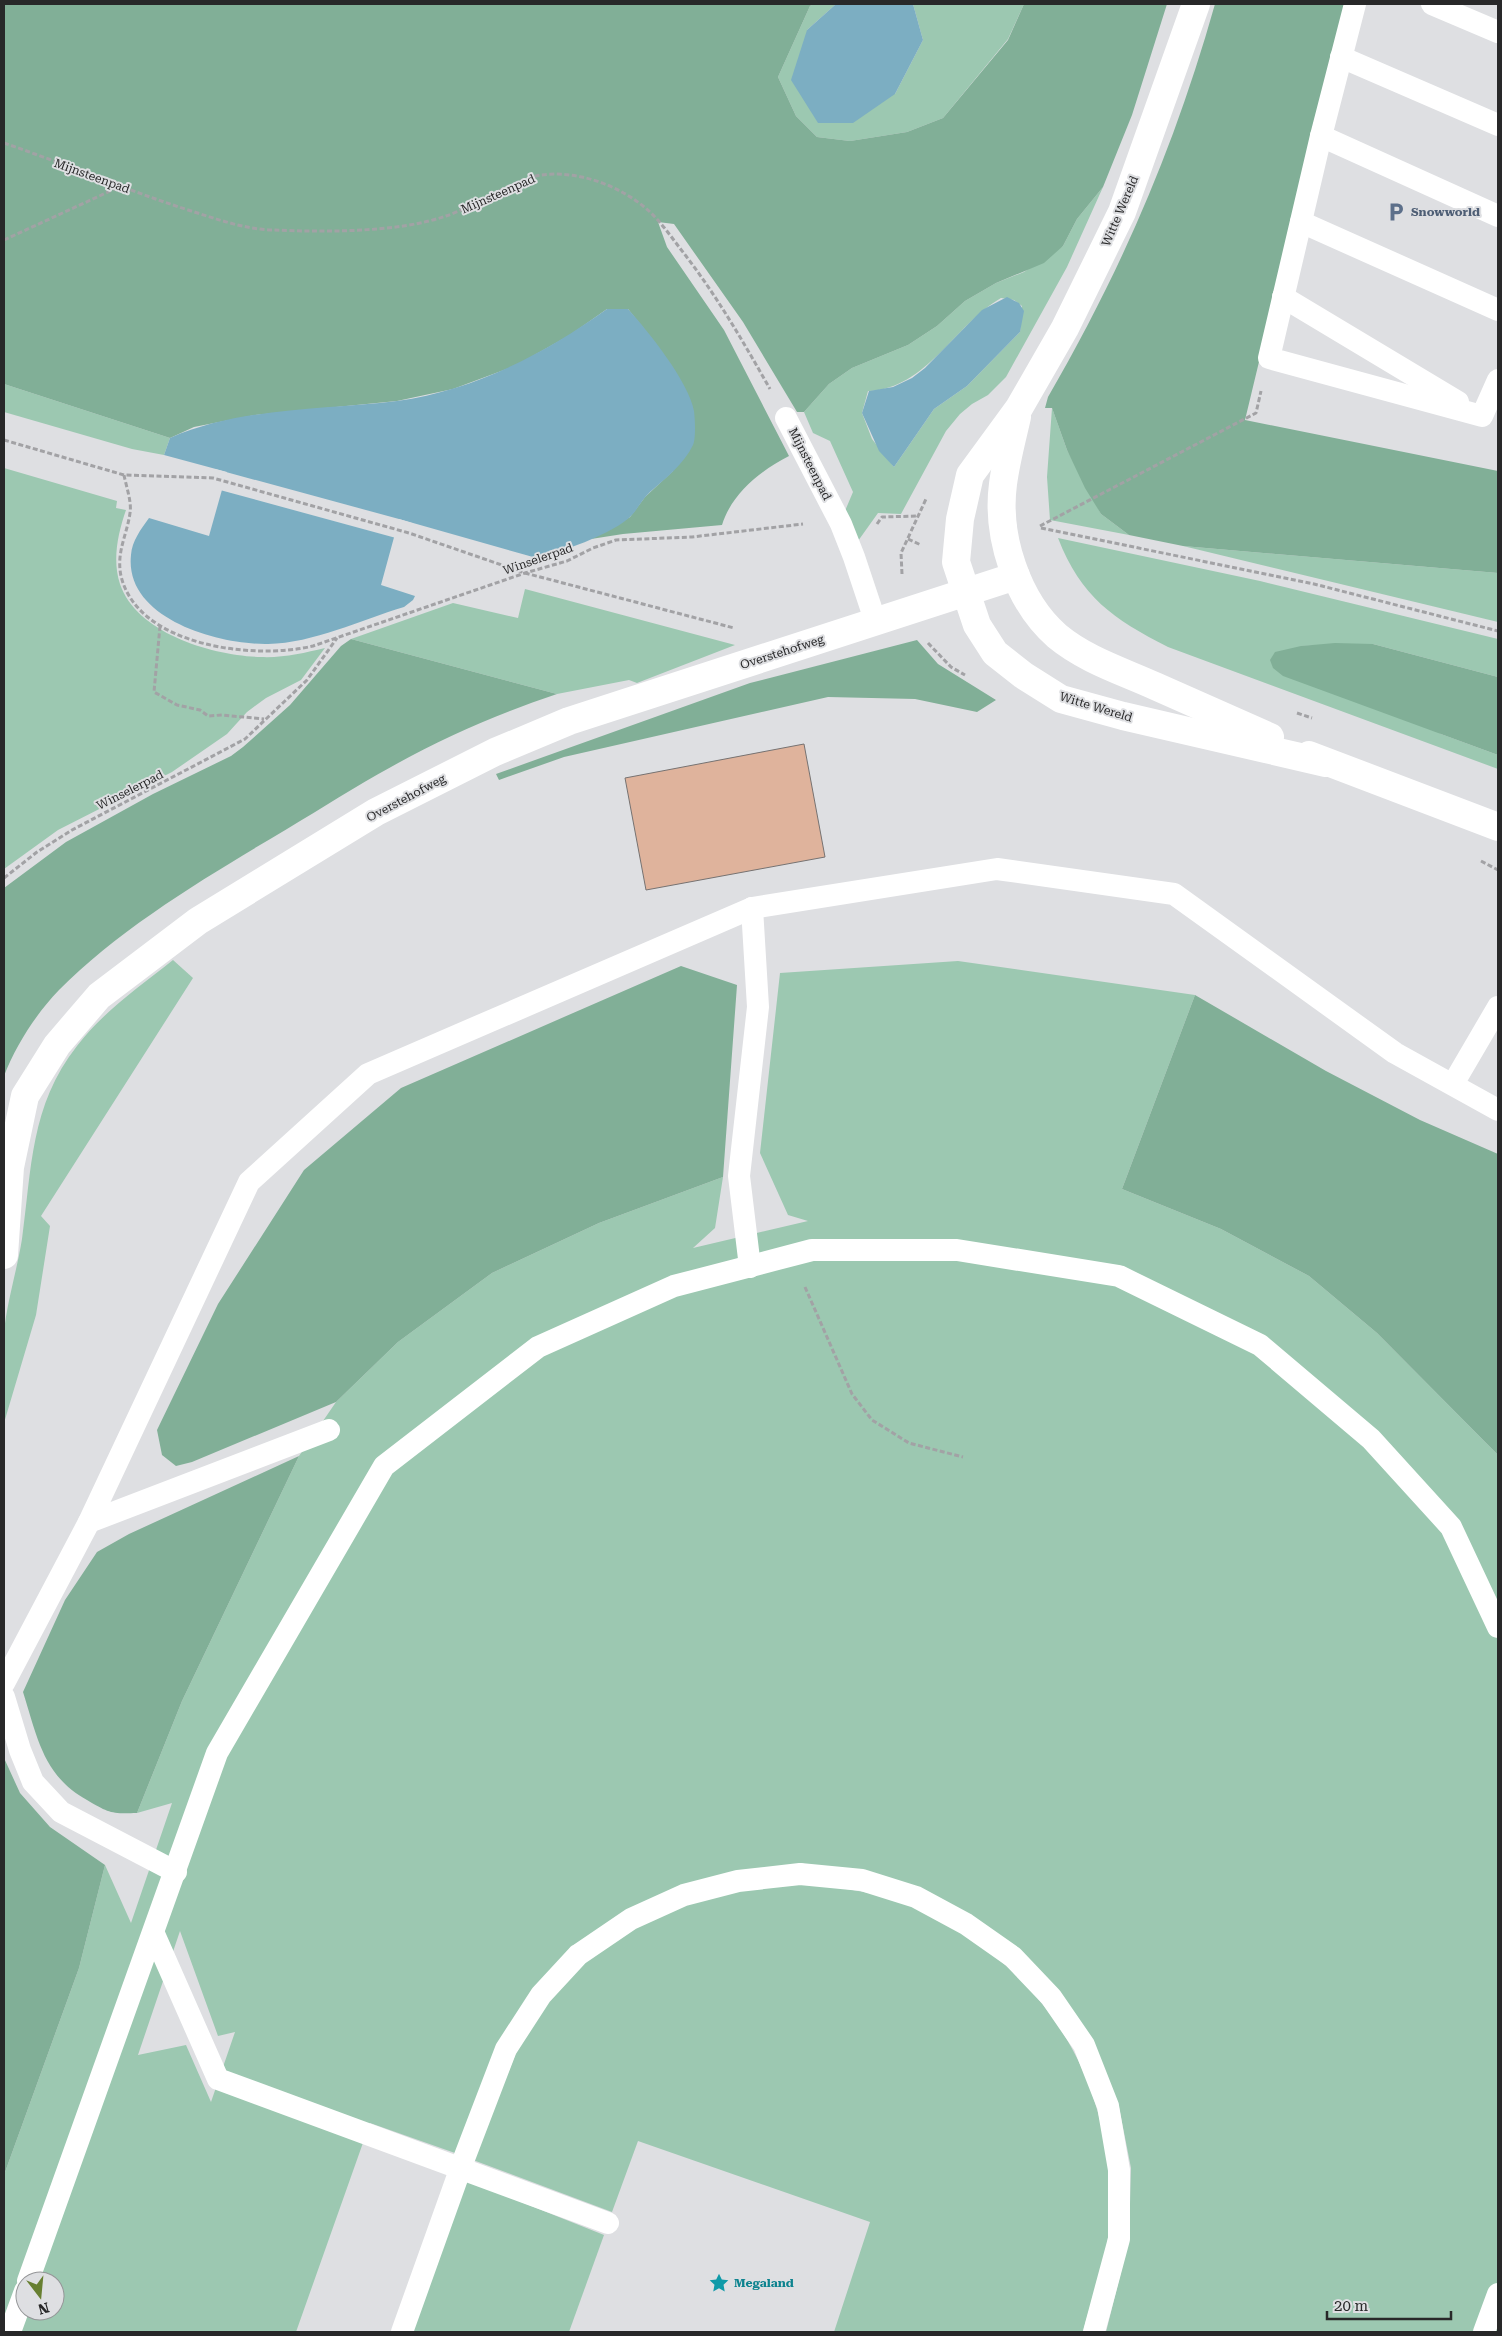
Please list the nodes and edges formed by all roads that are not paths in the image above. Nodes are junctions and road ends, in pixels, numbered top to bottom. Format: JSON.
{"nodes":[{"id":1,"x":1196,"y":4,"type":"edge"},
{"id":2,"x":1355,"y":4,"type":"edge"},
{"id":3,"x":1432,"y":4,"type":"edge"},
{"id":4,"x":1498,"y":32,"type":"edge"},
{"id":5,"x":1342,"y":56,"type":"junction"},
{"id":6,"x":1498,"y":125,"type":"edge"},
{"id":7,"x":1321,"y":136,"type":"junction"},
{"id":8,"x":1498,"y":216,"type":"edge"},
{"id":9,"x":1301,"y":222,"type":"junction"},
{"id":10,"x":1283,"y":297,"type":"junction"},
{"id":11,"x":1498,"y":310,"type":"edge"},
{"id":12,"x":1498,"y":380,"type":"edge"},
{"id":13,"x":1019,"y":408,"type":"junction"},
{"id":14,"x":1482,"y":416,"type":"junction"},
{"id":15,"x":786,"y":418,"type":"road end"},
{"id":16,"x":1016,"y":576,"type":"junction"},
{"id":17,"x":964,"y":592,"type":"junction"},
{"id":18,"x":875,"y":620,"type":"junction"},
{"id":19,"x":1326,"y":763,"type":"junction"},
{"id":20,"x":1498,"y":827,"type":"edge"},
{"id":21,"x":752,"y":908,"type":"junction"},
{"id":22,"x":1498,"y":1007,"type":"edge"},
{"id":23,"x":1453,"y":1084,"type":"junction"},
{"id":24,"x":1498,"y":1110,"type":"edge"},
{"id":25,"x":4,"y":1255,"type":"edge"},
{"id":26,"x":750,"y":1266,"type":"junction"},
{"id":27,"x":330,"y":1430,"type":"dead end"},
{"id":28,"x":89,"y":1522,"type":"junction"},
{"id":29,"x":1498,"y":1628,"type":"edge"},
{"id":30,"x":4,"y":1683,"type":"edge"},
{"id":31,"x":4,"y":1697,"type":"edge"},
{"id":32,"x":176,"y":1872,"type":"junction"},
{"id":33,"x":154,"y":1934,"type":"junction"},
{"id":34,"x":461,"y":2168,"type":"junction"},
{"id":35,"x":608,"y":2223,"type":"dead end"},
{"id":36,"x":32,"y":2271,"type":"edge"},
{"id":37,"x":1498,"y":2294,"type":"edge"},
{"id":38,"x":15,"y":2318,"type":"edge"},
{"id":39,"x":10,"y":2332,"type":"edge"},
{"id":40,"x":402,"y":2332,"type":"edge"},
{"id":41,"x":1094,"y":2332,"type":"edge"},
{"id":42,"x":1484,"y":2332,"type":"edge"}],
"edges":[{"from":1,"to":13,"type":"street","name":"Witte Wereld"},
{"from":2,"to":5,"type":"lane"},
{"from":3,"to":4,"type":"lane"},
{"from":5,"to":6,"type":"lane"},
{"from":5,"to":7,"type":"lane"},
{"from":7,"to":8,"type":"lane"},
{"from":7,"to":9,"type":"lane"},
{"from":9,"to":10,"type":"lane"},
{"from":9,"to":11,"type":"lane"},
{"from":10,"to":14,"type":"lane"},
{"from":10,"to":14,"type":"lane"},
{"from":12,"to":14,"type":"lane"},
{"from":13,"to":16,"type":"street","name":"Witte Wereld"},
{"from":13,"to":17,"type":"street","name":"Witte Wereld"},
{"from":15,"to":18,"type":"lane","name":"Mijnsteenpad"},
{"from":16,"to":17,"type":"street","name":"Overstehofweg"},
{"from":16,"to":19,"type":"street","name":"Witte Wereld"},
{"from":17,"to":18,"type":"street","name":"Overstehofweg"},
{"from":17,"to":19,"type":"street","name":"Witte Wereld"},
{"from":18,"to":25,"type":"street","name":"Overstehofweg"},
{"from":19,"to":20,"type":"street","name":"Witte Wereld"},
{"from":21,"to":23,"type":"lane"},
{"from":21,"to":26,"type":"lane"},
{"from":21,"to":28,"type":"lane"},
{"from":22,"to":23,"type":"lane"},
{"from":23,"to":24,"type":"lane"},
{"from":26,"to":29,"type":"lane"},
{"from":26,"to":32,"type":"lane"},
{"from":27,"to":28,"type":"lane"},
{"from":28,"to":30,"type":"lane"},
{"from":31,"to":32,"type":"lane"},
{"from":32,"to":33,"type":"lane"},
{"from":33,"to":34,"type":"lane"},
{"from":33,"to":36,"type":"lane"},
{"from":34,"to":35,"type":"lane"},
{"from":34,"to":40,"type":"lane"},
{"from":34,"to":41,"type":"lane"},
{"from":37,"to":42,"type":"lane"},
{"from":38,"to":39,"type":"lane"}]}
